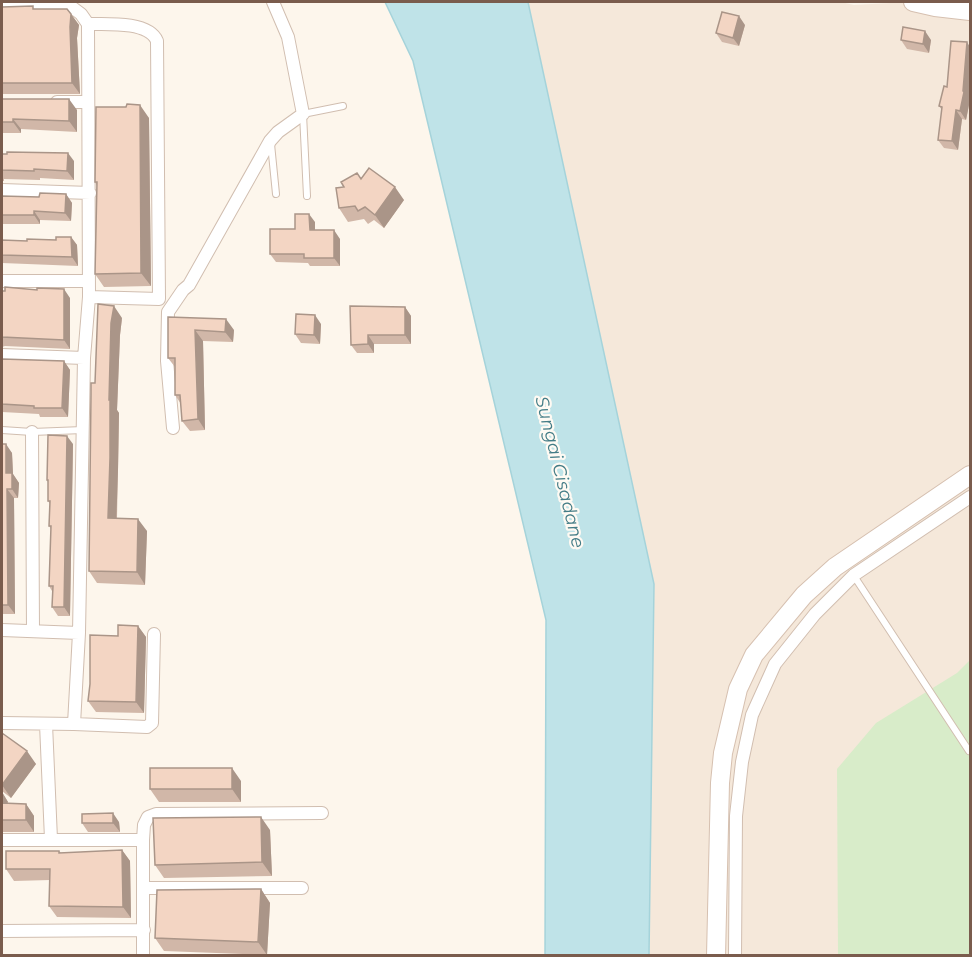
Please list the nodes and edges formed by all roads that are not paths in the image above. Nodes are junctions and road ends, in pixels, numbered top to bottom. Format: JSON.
{"nodes":[{"id":1,"x":273,"y":2,"type":"edge"},
{"id":2,"x":913,"y":2,"type":"edge"},
{"id":3,"x":960,"y":7,"type":"edge"},
{"id":4,"x":2,"y":8,"type":"edge"},
{"id":5,"x":88,"y":24,"type":"junction"},
{"id":6,"x":45,"y":102,"type":"edge"},
{"id":7,"x":88,"y":102,"type":"junction"},
{"id":8,"x":343,"y":106,"type":"dead end"},
{"id":9,"x":303,"y":114,"type":"junction"},
{"id":10,"x":270,"y":141,"type":"junction"},
{"id":11,"x":2,"y":190,"type":"edge"},
{"id":12,"x":90,"y":193,"type":"junction"},
{"id":13,"x":276,"y":194,"type":"dead end"},
{"id":14,"x":307,"y":196,"type":"dead end"},
{"id":15,"x":2,"y":281,"type":"edge"},
{"id":16,"x":88,"y":281,"type":"junction"},
{"id":17,"x":88,"y":297,"type":"junction"},
{"id":18,"x":2,"y":355,"type":"edge"},
{"id":19,"x":84,"y":357,"type":"junction"},
{"id":20,"x":173,"y":428,"type":"dead end"},
{"id":21,"x":2,"y":430,"type":"edge"},
{"id":22,"x":84,"y":430,"type":"junction"},
{"id":23,"x":32,"y":432,"type":"junction"},
{"id":24,"x":970,"y":475,"type":"edge"},
{"id":25,"x":970,"y":497,"type":"edge"},
{"id":26,"x":854,"y":575,"type":"junction"},
{"id":27,"x":2,"y":630,"type":"edge"},
{"id":28,"x":33,"y":631,"type":"junction"},
{"id":29,"x":79,"y":633,"type":"junction"},
{"id":30,"x":154,"y":634,"type":"dead end"},
{"id":31,"x":2,"y":723,"type":"edge"},
{"id":32,"x":46,"y":723,"type":"junction"},
{"id":33,"x":74,"y":724,"type":"junction"},
{"id":34,"x":969,"y":751,"type":"dead end"},
{"id":35,"x":322,"y":813,"type":"dead end"},
{"id":36,"x":51,"y":839,"type":"junction"},
{"id":37,"x":2,"y":840,"type":"edge"},
{"id":38,"x":143,"y":840,"type":"junction"},
{"id":39,"x":144,"y":888,"type":"junction"},
{"id":40,"x":302,"y":888,"type":"dead end"},
{"id":41,"x":144,"y":930,"type":"junction"},
{"id":42,"x":2,"y":931,"type":"edge"},
{"id":43,"x":143,"y":956,"type":"edge"},
{"id":44,"x":716,"y":956,"type":"edge"},
{"id":45,"x":735,"y":956,"type":"edge"}],
"edges":[{"from":1,"to":9,"type":"street"},
{"from":2,"to":3,"type":"main road"},
{"from":4,"to":5,"type":"street"},
{"from":5,"to":7,"type":"street"},
{"from":5,"to":17,"type":"street"},
{"from":6,"to":7,"type":"street"},
{"from":7,"to":12,"type":"street"},
{"from":8,"to":9,"type":"lane"},
{"from":9,"to":10,"type":"street"},
{"from":9,"to":14,"type":"lane"},
{"from":10,"to":13,"type":"lane"},
{"from":10,"to":20,"type":"street"},
{"from":11,"to":12,"type":"street"},
{"from":12,"to":16,"type":"street"},
{"from":15,"to":16,"type":"street"},
{"from":16,"to":17,"type":"street"},
{"from":17,"to":19,"type":"street"},
{"from":18,"to":19,"type":"street"},
{"from":19,"to":22,"type":"street"},
{"from":21,"to":23,"type":"lane"},
{"from":22,"to":23,"type":"lane"},
{"from":22,"to":29,"type":"street"},
{"from":23,"to":28,"type":"street"},
{"from":24,"to":44,"type":"main road"},
{"from":25,"to":26,"type":"street"},
{"from":26,"to":34,"type":"lane"},
{"from":26,"to":45,"type":"street"},
{"from":27,"to":28,"type":"street"},
{"from":28,"to":29,"type":"street"},
{"from":29,"to":33,"type":"street"},
{"from":30,"to":33,"type":"street"},
{"from":31,"to":32,"type":"street"},
{"from":32,"to":33,"type":"street"},
{"from":32,"to":36,"type":"street"},
{"from":35,"to":38,"type":"street"},
{"from":36,"to":37,"type":"street"},
{"from":36,"to":38,"type":"street"},
{"from":38,"to":39,"type":"street"},
{"from":39,"to":40,"type":"street"},
{"from":39,"to":41,"type":"street"},
{"from":41,"to":42,"type":"street"},
{"from":41,"to":43,"type":"street"}]}
